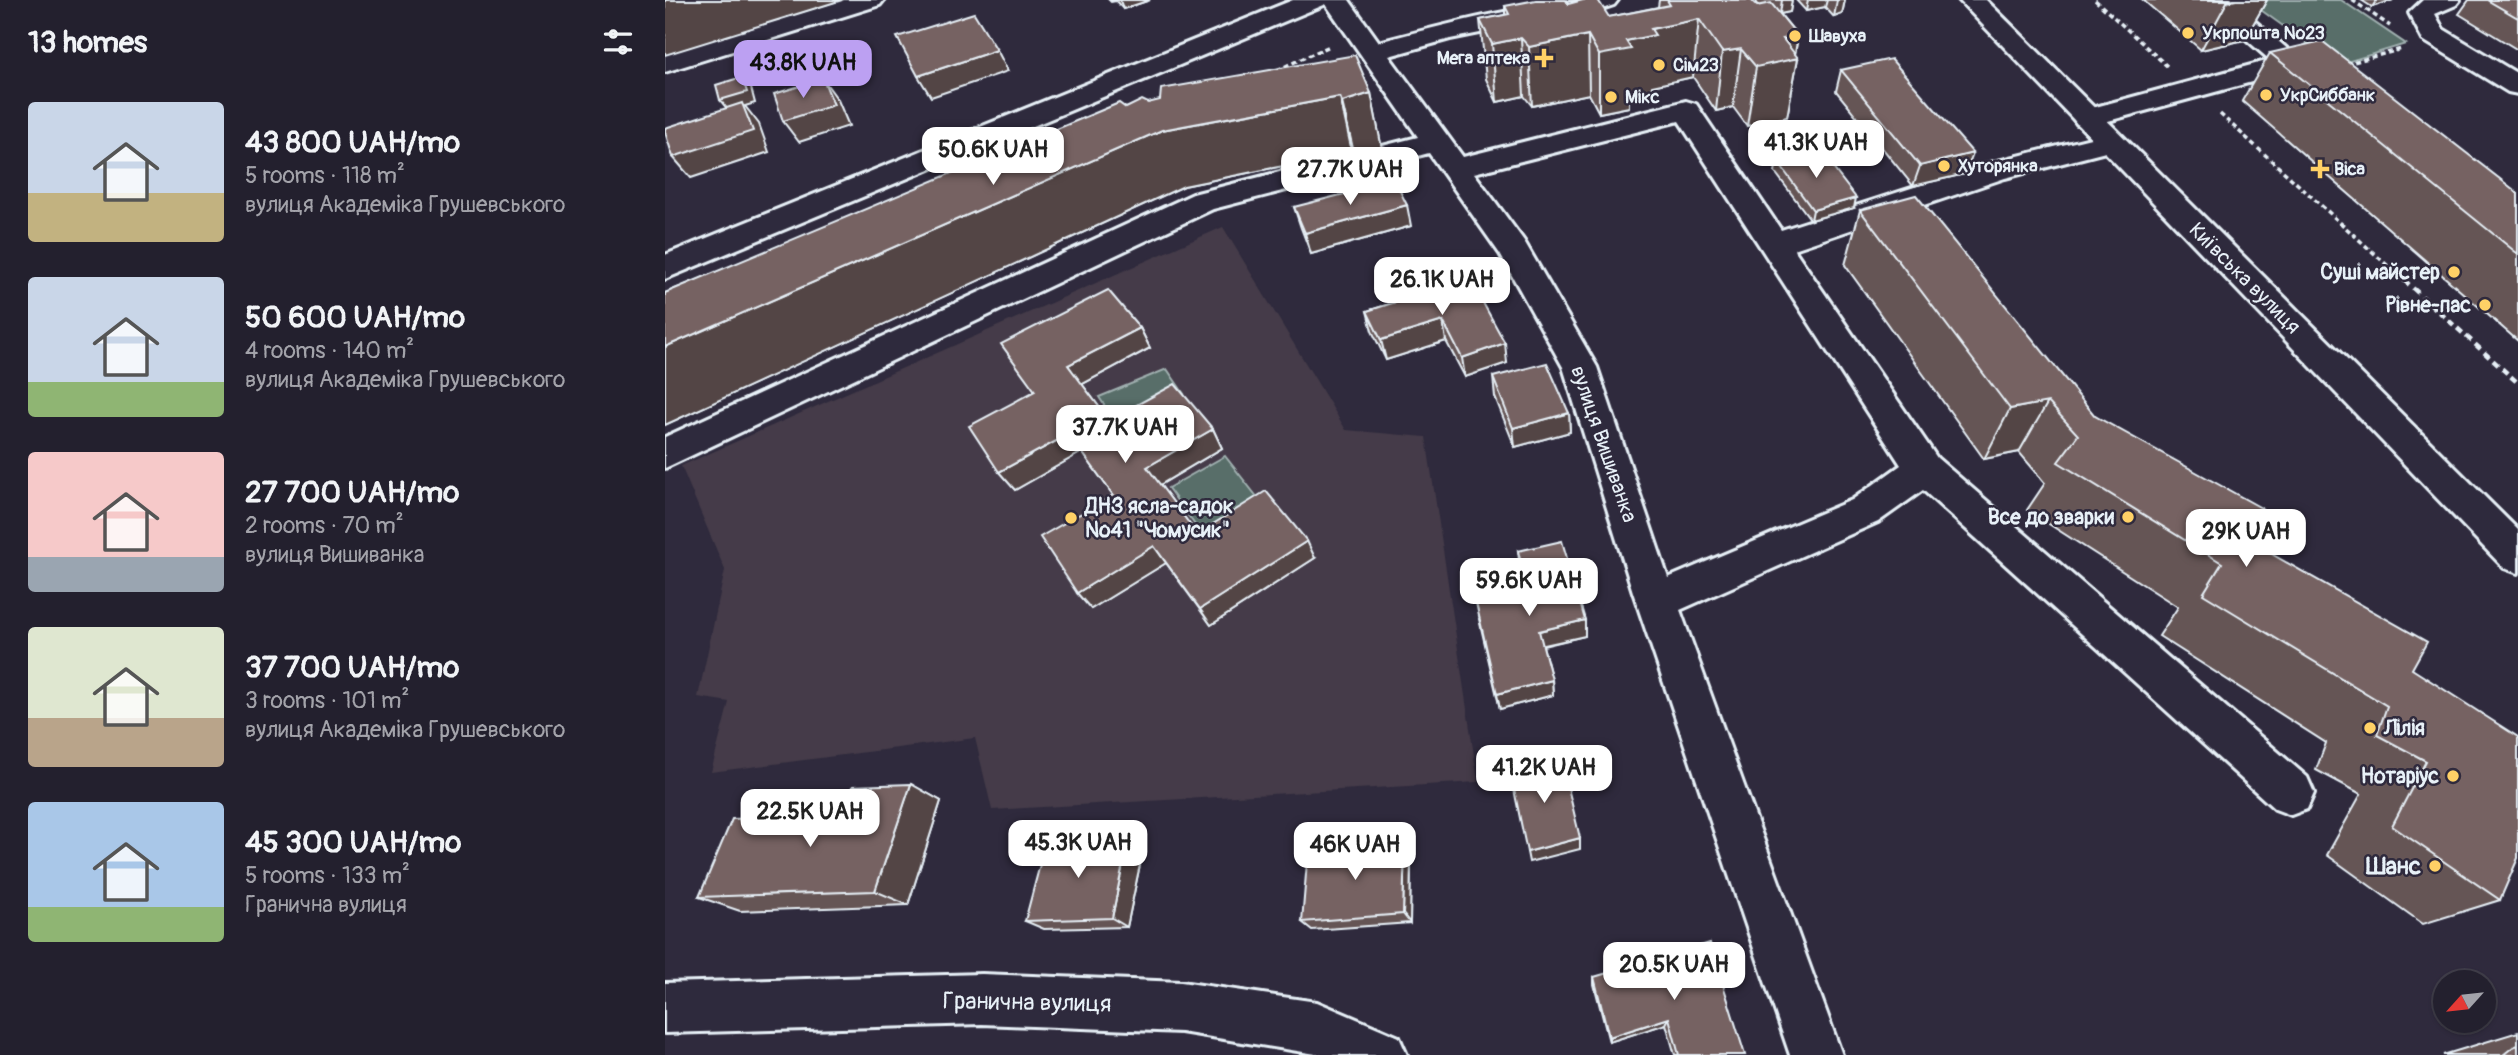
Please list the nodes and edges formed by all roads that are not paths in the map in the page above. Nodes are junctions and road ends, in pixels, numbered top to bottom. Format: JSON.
{"nodes":[{"id":1,"x":871,"y":0,"type":"edge"},
{"id":2,"x":1315,"y":0,"type":"edge"},
{"id":3,"x":1336,"y":0,"type":"edge"},
{"id":4,"x":1605,"y":0,"type":"edge"},
{"id":5,"x":1972,"y":0,"type":"edge"},
{"id":6,"x":2214,"y":0,"type":"edge"},
{"id":7,"x":2447,"y":0,"type":"edge"},
{"id":8,"x":1366,"y":43,"type":"junction"},
{"id":9,"x":665,"y":64,"type":"edge"},
{"id":10,"x":2518,"y":86,"type":"edge"},
{"id":11,"x":2099,"y":130,"type":"junction"},
{"id":12,"x":1446,"y":154,"type":"junction"},
{"id":13,"x":1774,"y":244,"type":"junction"},
{"id":14,"x":665,"y":268,"type":"edge"},
{"id":15,"x":665,"y":453,"type":"edge"},
{"id":16,"x":1924,"y":469,"type":"junction"},
{"id":17,"x":2518,"y":556,"type":"edge"},
{"id":18,"x":1657,"y":601,"type":"junction"},
{"id":19,"x":2291,"y":793,"type":"dead end"},
{"id":20,"x":665,"y":1008,"type":"edge"},
{"id":21,"x":1316,"y":1041,"type":"edge"},
{"id":22,"x":1381,"y":1055,"type":"edge"},
{"id":23,"x":1816,"y":1055,"type":"edge"}],
"edges":[{"from":1,"to":9,"type":"street"},
{"from":2,"to":14,"type":"street"},
{"from":3,"to":8,"type":"street","name":"вулиця Вишиванка"},
{"from":4,"to":8,"type":"street"},
{"from":5,"to":11,"type":"street","name":"Київська вулиця"},
{"from":6,"to":11,"type":"street"},
{"from":7,"to":10,"type":"street"},
{"from":8,"to":12,"type":"street","name":"вулиця Вишиванка"},
{"from":11,"to":13,"type":"street"},
{"from":11,"to":17,"type":"street","name":"Київська вулиця"},
{"from":12,"to":13,"type":"street"},
{"from":12,"to":15,"type":"street"},
{"from":12,"to":18,"type":"street","name":"вулиця Вишиванка"},
{"from":13,"to":16,"type":"street"},
{"from":16,"to":18,"type":"street"},
{"from":16,"to":19,"type":"street"},
{"from":18,"to":23,"type":"street","name":"вулиця Вишиванка"},
{"from":20,"to":21,"type":"street","name":"Гранична вулиця"},
{"from":21,"to":22,"type":"street","name":"Гранична вулиця"}]}
